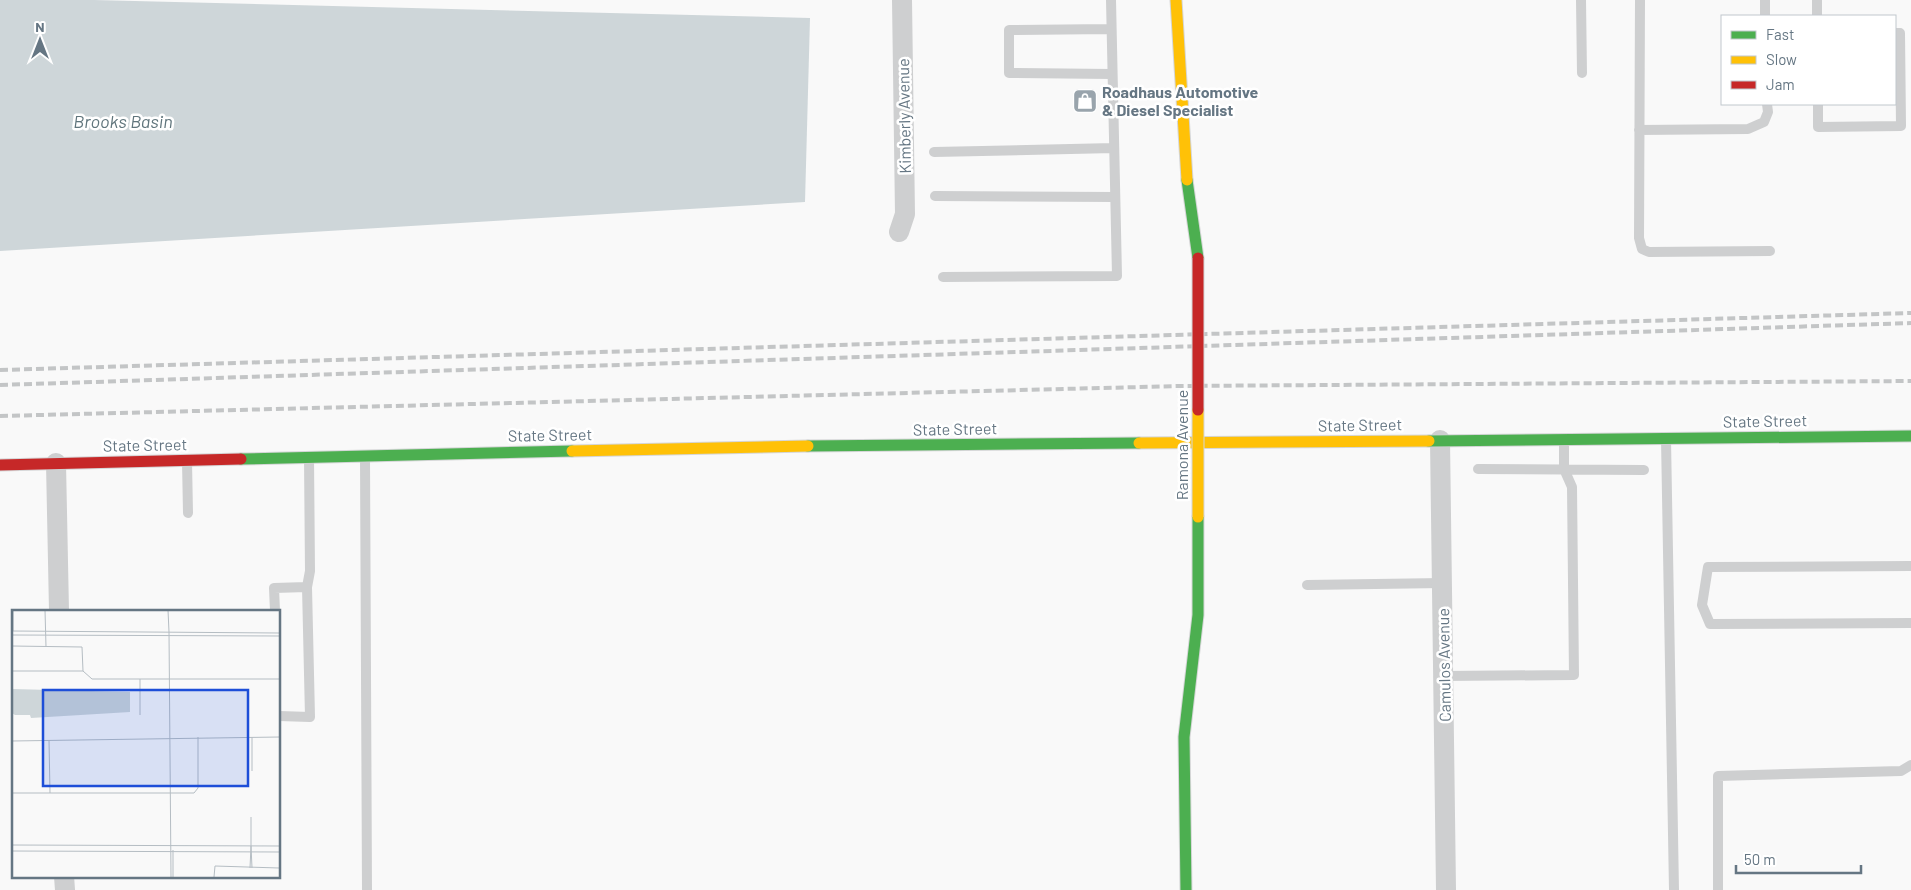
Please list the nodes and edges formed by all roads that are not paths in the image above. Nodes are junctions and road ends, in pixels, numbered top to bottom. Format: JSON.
{"nodes":[{"id":1,"x":902,"y":0,"type":"edge"},
{"id":2,"x":1111,"y":0,"type":"edge"},
{"id":3,"x":1176,"y":0,"type":"edge"},
{"id":4,"x":1582,"y":0,"type":"edge"},
{"id":5,"x":1640,"y":0,"type":"edge"},
{"id":6,"x":1765,"y":0,"type":"edge"},
{"id":7,"x":1817,"y":0,"type":"edge"},
{"id":8,"x":1765,"y":15,"type":"edge"},
{"id":9,"x":1817,"y":15,"type":"edge"},
{"id":10,"x":1112,"y":29,"type":"junction"},
{"id":11,"x":1896,"y":33,"type":"edge"},
{"id":12,"x":1582,"y":73,"type":"dead end"},
{"id":13,"x":1112,"y":74,"type":"junction"},
{"id":14,"x":1768,"y":105,"type":"edge"},
{"id":15,"x":1818,"y":105,"type":"edge"},
{"id":16,"x":1639,"y":130,"type":"junction"},
{"id":17,"x":1114,"y":148,"type":"junction"},
{"id":18,"x":934,"y":152,"type":"dead end"},
{"id":19,"x":935,"y":196,"type":"dead end"},
{"id":20,"x":1115,"y":197,"type":"junction"},
{"id":21,"x":899,"y":232,"type":"dead end"},
{"id":22,"x":1770,"y":251,"type":"dead end"},
{"id":23,"x":943,"y":277,"type":"dead end"},
{"id":24,"x":1911,"y":436,"type":"edge"},
{"id":25,"x":1666,"y":438,"type":"junction"},
{"id":26,"x":1564,"y":439,"type":"junction"},
{"id":27,"x":1440,"y":440,"type":"junction"},
{"id":28,"x":365,"y":456,"type":"junction"},
{"id":29,"x":309,"y":457,"type":"junction"},
{"id":30,"x":187,"y":460,"type":"junction"},
{"id":31,"x":56,"y":463,"type":"junction"},
{"id":32,"x":0,"y":465,"type":"edge"},
{"id":33,"x":1478,"y":468,"type":"dead end"},
{"id":34,"x":1564,"y":469,"type":"junction"},
{"id":35,"x":1644,"y":470,"type":"dead end"},
{"id":36,"x":188,"y":513,"type":"dead end"},
{"id":37,"x":1911,"y":566,"type":"edge"},
{"id":38,"x":1443,"y":583,"type":"junction"},
{"id":39,"x":1307,"y":584,"type":"dead end"},
{"id":40,"x":307,"y":587,"type":"junction"},
{"id":41,"x":59,"y":610,"type":"edge"},
{"id":42,"x":275,"y":610,"type":"edge"},
{"id":43,"x":1911,"y":623,"type":"edge"},
{"id":44,"x":1444,"y":676,"type":"junction"},
{"id":45,"x":280,"y":716,"type":"edge"},
{"id":46,"x":1911,"y":765,"type":"edge"},
{"id":47,"x":367,"y":890,"type":"edge"},
{"id":48,"x":1186,"y":890,"type":"edge"},
{"id":49,"x":1446,"y":890,"type":"edge"},
{"id":50,"x":1674,"y":890,"type":"edge"},
{"id":51,"x":1718,"y":890,"type":"edge"}],
"edges":[{"from":1,"to":21,"type":"street","name":"Kimberly Avenue"},
{"from":2,"to":10,"type":"lane"},
{"from":3,"to":48,"type":"street","name":"Ramona Avenue","bridge":true},
{"from":4,"to":12,"type":"lane"},
{"from":5,"to":16,"type":"lane"},
{"from":6,"to":8,"type":"lane"},
{"from":7,"to":9,"type":"lane"},
{"from":10,"to":13,"type":"lane"},
{"from":10,"to":13,"type":"lane"},
{"from":11,"to":15,"type":"lane"},
{"from":13,"to":17,"type":"lane"},
{"from":14,"to":16,"type":"lane"},
{"from":16,"to":22,"type":"lane"},
{"from":17,"to":18,"type":"lane"},
{"from":17,"to":20,"type":"lane"},
{"from":19,"to":20,"type":"lane"},
{"from":20,"to":23,"type":"lane"},
{"from":24,"to":25,"type":"street","name":"State Street"},
{"from":25,"to":26,"type":"street","name":"State Street"},
{"from":25,"to":50,"type":"lane"},
{"from":26,"to":27,"type":"street","name":"State Street"},
{"from":26,"to":34,"type":"lane"},
{"from":27,"to":28,"type":"street","name":"State Street"},
{"from":27,"to":38,"type":"street","name":"Camulos Avenue"},
{"from":28,"to":29,"type":"street","name":"State Street"},
{"from":28,"to":47,"type":"lane"},
{"from":29,"to":30,"type":"street","name":"State Street"},
{"from":29,"to":40,"type":"lane"},
{"from":30,"to":31,"type":"street","name":"State Street"},
{"from":30,"to":36,"type":"lane"},
{"from":31,"to":32,"type":"street","name":"State Street"},
{"from":31,"to":41,"type":"street"},
{"from":33,"to":34,"type":"lane"},
{"from":34,"to":35,"type":"lane"},
{"from":34,"to":44,"type":"lane"},
{"from":37,"to":43,"type":"lane"},
{"from":38,"to":39,"type":"lane"},
{"from":38,"to":44,"type":"street","name":"Camulos Avenue"},
{"from":40,"to":42,"type":"lane"},
{"from":40,"to":45,"type":"lane"},
{"from":44,"to":49,"type":"street","name":"Camulos Avenue"},
{"from":46,"to":51,"type":"lane"}]}
